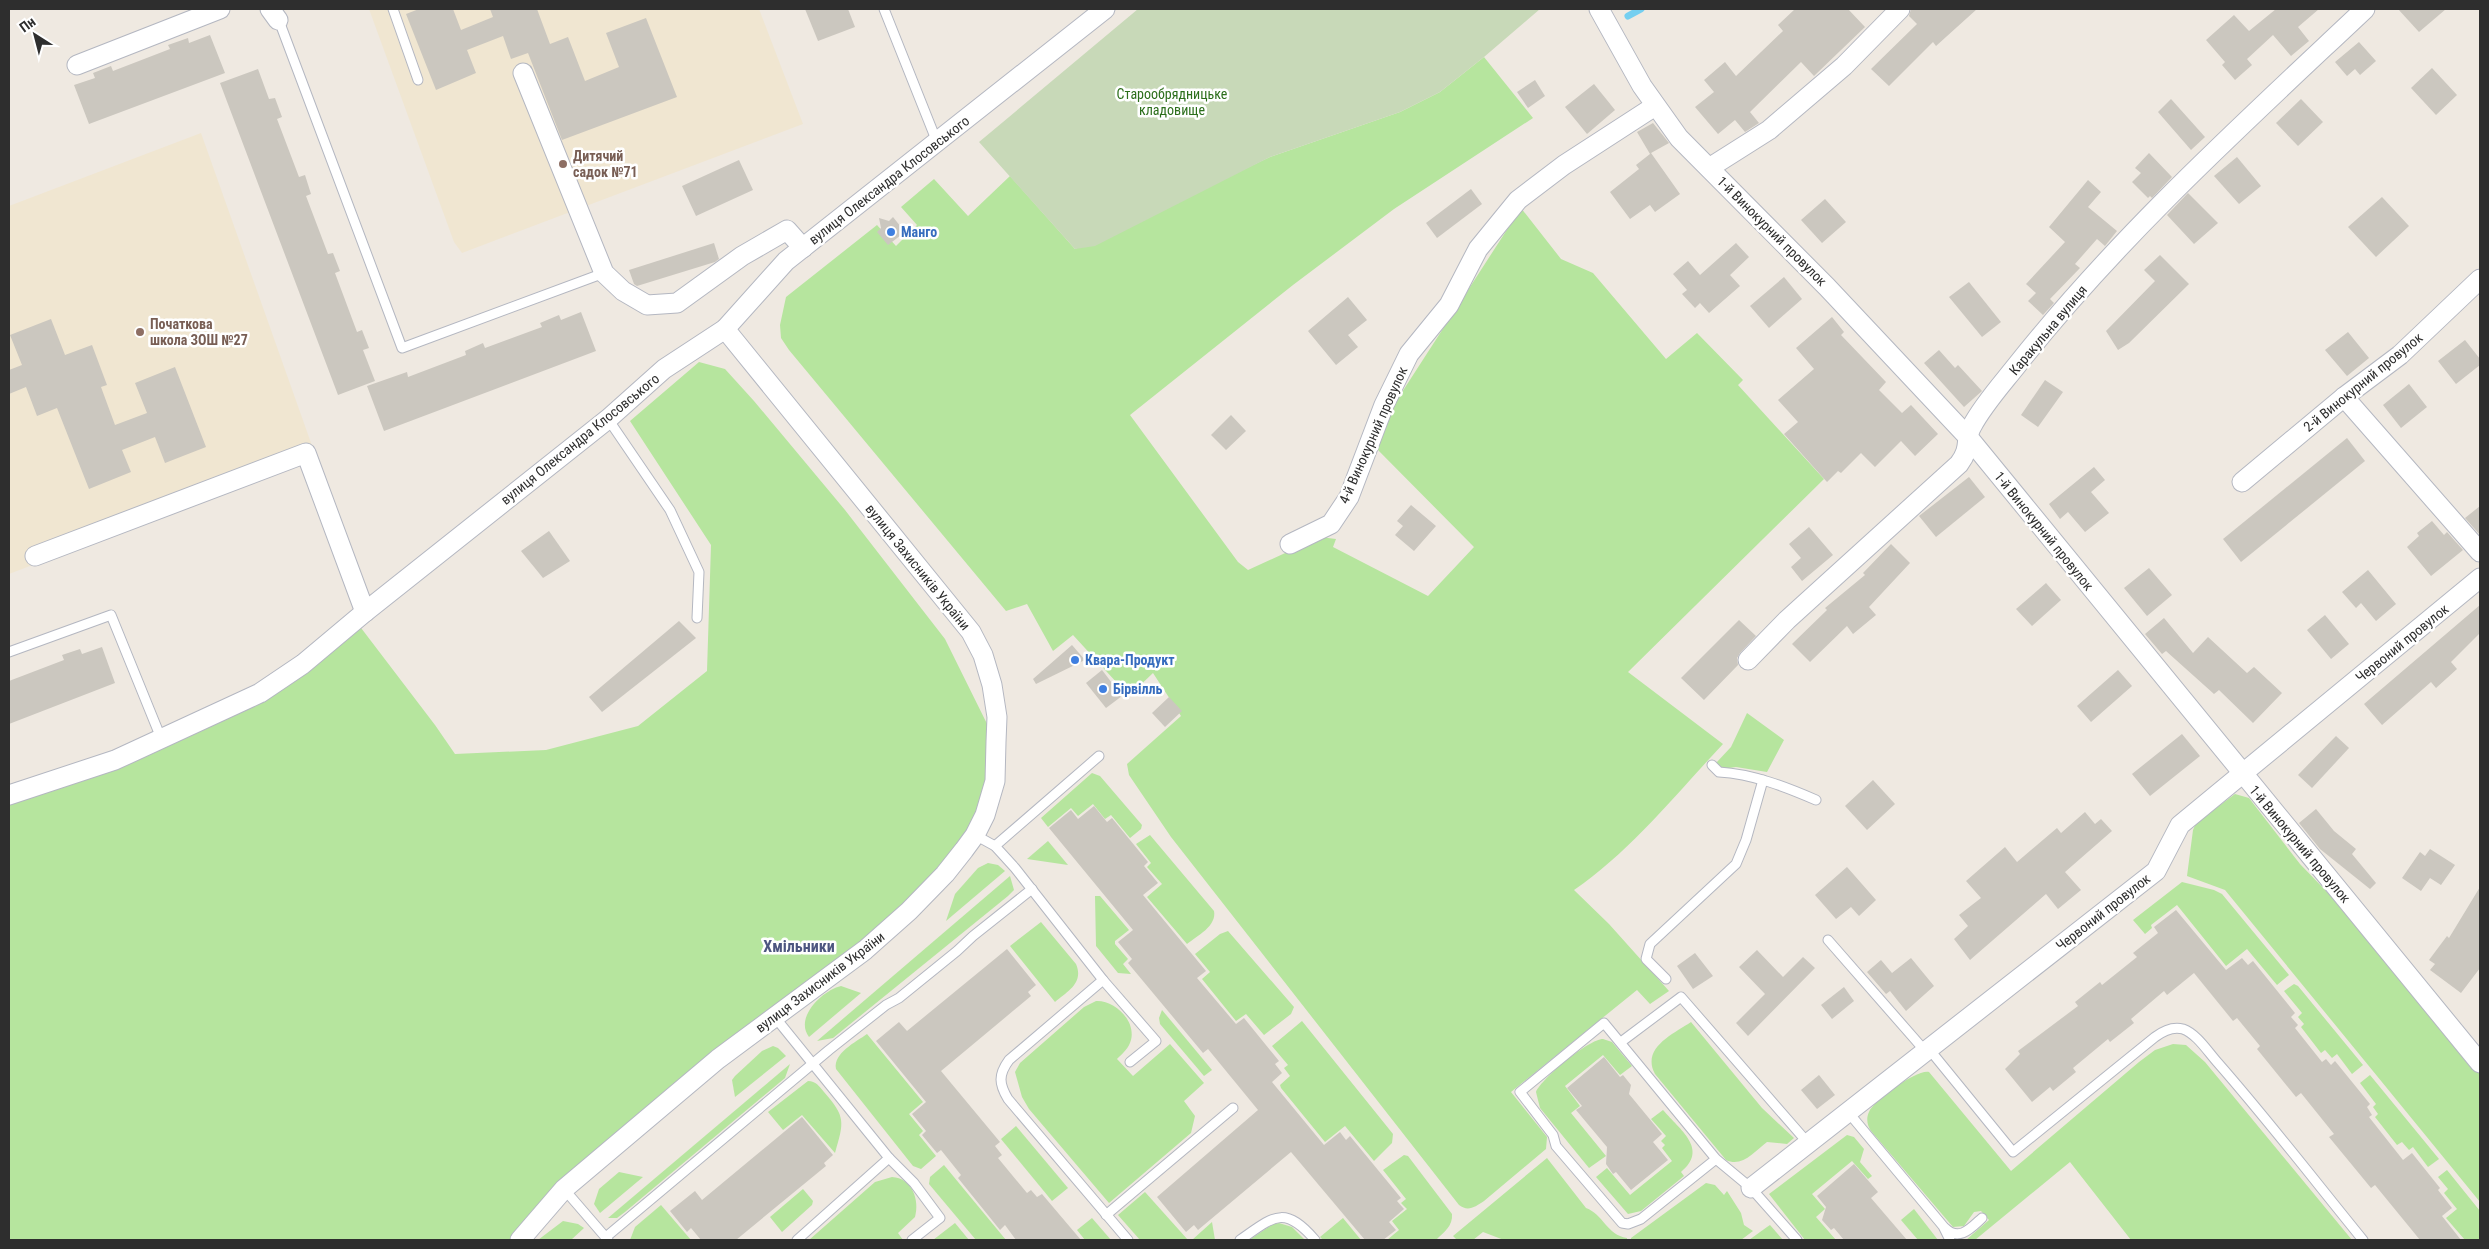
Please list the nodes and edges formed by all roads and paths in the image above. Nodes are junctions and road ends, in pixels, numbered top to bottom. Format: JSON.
{"nodes":[{"id":1,"x":220,"y":9,"type":"edge"},
{"id":2,"x":393,"y":9,"type":"edge"},
{"id":3,"x":884,"y":9,"type":"edge"},
{"id":4,"x":1105,"y":9,"type":"edge"},
{"id":5,"x":1599,"y":9,"type":"edge"},
{"id":6,"x":1900,"y":9,"type":"edge"},
{"id":7,"x":2365,"y":9,"type":"edge"},
{"id":8,"x":276,"y":12,"type":"edge"},
{"id":9,"x":77,"y":65,"type":"dead end"},
{"id":10,"x":523,"y":73,"type":"dead end"},
{"id":11,"x":418,"y":80,"type":"dead end"},
{"id":12,"x":1655,"y":106,"type":"junction"},
{"id":13,"x":937,"y":142,"type":"junction"},
{"id":14,"x":1709,"y":168,"type":"junction"},
{"id":15,"x":803,"y":248,"type":"junction"},
{"id":16,"x":604,"y":273,"type":"junction"},
{"id":17,"x":2480,"y":279,"type":"edge"},
{"id":18,"x":725,"y":329,"type":"junction"},
{"id":19,"x":2344,"y":397,"type":"junction"},
{"id":20,"x":608,"y":419,"type":"junction"},
{"id":21,"x":1968,"y":437,"type":"junction"},
{"id":22,"x":2242,"y":482,"type":"dead end"},
{"id":23,"x":1290,"y":544,"type":"dead end"},
{"id":24,"x":2480,"y":552,"type":"edge"},
{"id":25,"x":35,"y":556,"type":"dead end"},
{"id":26,"x":2480,"y":578,"type":"edge"},
{"id":27,"x":365,"y":612,"type":"junction"},
{"id":28,"x":697,"y":618,"type":"dead end"},
{"id":29,"x":9,"y":652,"type":"edge"},
{"id":30,"x":1748,"y":660,"type":"dead end"},
{"id":31,"x":161,"y":738,"type":"junction"},
{"id":32,"x":1099,"y":756,"type":"dead end"},
{"id":33,"x":1712,"y":765,"type":"dead end"},
{"id":34,"x":2242,"y":774,"type":"junction"},
{"id":35,"x":1763,"y":780,"type":"junction"},
{"id":36,"x":9,"y":795,"type":"edge"},
{"id":37,"x":1816,"y":800,"type":"dead end"},
{"id":38,"x":975,"y":835,"type":"junction"},
{"id":39,"x":995,"y":846,"type":"junction"},
{"id":40,"x":1032,"y":889,"type":"junction"},
{"id":41,"x":1828,"y":940,"type":"dead end"},
{"id":42,"x":1666,"y":979,"type":"dead end"},
{"id":43,"x":1103,"y":980,"type":"junction"},
{"id":44,"x":774,"y":1016,"type":"junction"},
{"id":45,"x":1621,"y":1042,"type":"junction"},
{"id":46,"x":1927,"y":1050,"type":"junction"},
{"id":47,"x":1130,"y":1062,"type":"dead end"},
{"id":48,"x":813,"y":1063,"type":"junction"},
{"id":49,"x":2480,"y":1064,"type":"edge"},
{"id":50,"x":1233,"y":1108,"type":"dead end"},
{"id":51,"x":1848,"y":1112,"type":"junction"},
{"id":52,"x":1808,"y":1143,"type":"junction"},
{"id":53,"x":890,"y":1158,"type":"junction"},
{"id":54,"x":1716,"y":1159,"type":"junction"},
{"id":55,"x":1751,"y":1188,"type":"junction"},
{"id":56,"x":564,"y":1189,"type":"junction"},
{"id":57,"x":1106,"y":1215,"type":"junction"},
{"id":58,"x":1982,"y":1218,"type":"dead end"},
{"id":59,"x":1943,"y":1226,"type":"junction"},
{"id":60,"x":607,"y":1238,"type":"edge"},
{"id":61,"x":520,"y":1240,"type":"edge"},
{"id":62,"x":797,"y":1240,"type":"edge"},
{"id":63,"x":912,"y":1240,"type":"edge"},
{"id":64,"x":1128,"y":1240,"type":"edge"},
{"id":65,"x":1240,"y":1240,"type":"edge"},
{"id":66,"x":1314,"y":1240,"type":"edge"},
{"id":67,"x":1797,"y":1240,"type":"edge"},
{"id":68,"x":1950,"y":1240,"type":"edge"},
{"id":69,"x":2363,"y":1240,"type":"edge"}],
"edges":[{"from":1,"to":9,"type":"street"},
{"from":2,"to":11,"type":"lane"},
{"from":3,"to":13,"type":"lane"},
{"from":4,"to":13,"type":"street","name":"вулиця Олександра Клосовського"},
{"from":5,"to":12,"type":"street","name":"1-й Винокурний провулок"},
{"from":6,"to":14,"type":"street"},
{"from":7,"to":21,"type":"street","name":"Каракульна вулиця"},
{"from":8,"to":16,"type":"lane"},
{"from":10,"to":16,"type":"street"},
{"from":12,"to":14,"type":"street","name":"1-й Винокурний провулок"},
{"from":12,"to":23,"type":"street","name":"4-й Винокурний провулок"},
{"from":13,"to":15,"type":"street","name":"вулиця Олександра Клосовського"},
{"from":14,"to":21,"type":"street","name":"1-й Винокурний провулок"},
{"from":15,"to":16,"type":"street"},
{"from":15,"to":18,"type":"street","name":"вулиця Олександра Клосовського"},
{"from":17,"to":19,"type":"street","name":"2-й Винокурний провулок"},
{"from":18,"to":20,"type":"street","name":"вулиця Олександра Клосовського"},
{"from":18,"to":38,"type":"street","name":"вулиця Захисників України"},
{"from":19,"to":22,"type":"street","name":"2-й Винокурний провулок"},
{"from":19,"to":24,"type":"street"},
{"from":20,"to":27,"type":"street","name":"вулиця Олександра Клосовського"},
{"from":20,"to":28,"type":"lane"},
{"from":21,"to":30,"type":"street","name":"Каракульна вулиця"},
{"from":21,"to":34,"type":"street","name":"1-й Винокурний провулок"},
{"from":25,"to":27,"type":"street"},
{"from":26,"to":34,"type":"street","name":"Червоний провулок"},
{"from":27,"to":31,"type":"street","name":"вулиця Олександра Клосовського"},
{"from":29,"to":31,"type":"lane"},
{"from":31,"to":36,"type":"street","name":"вулиця Олександра Клосовського"},
{"from":32,"to":39,"type":"lane"},
{"from":33,"to":35,"type":"lane"},
{"from":34,"to":46,"type":"street","name":"Червоний провулок"},
{"from":34,"to":49,"type":"street","name":"1-й Винокурний провулок"},
{"from":35,"to":37,"type":"lane"},
{"from":35,"to":42,"type":"lane"},
{"from":38,"to":39,"type":"lane"},
{"from":38,"to":44,"type":"street","name":"вулиця Захисників України"},
{"from":39,"to":40,"type":"lane"},
{"from":40,"to":43,"type":"lane"},
{"from":40,"to":48,"type":"lane"},
{"from":41,"to":46,"type":"lane"},
{"from":43,"to":47,"type":"lane"},
{"from":43,"to":57,"type":"lane"},
{"from":44,"to":48,"type":"lane"},
{"from":44,"to":56,"type":"street","name":"вулиця Захисників України"},
{"from":45,"to":52,"type":"lane"},
{"from":45,"to":54,"type":"lane"},
{"from":45,"to":54,"type":"lane"},
{"from":46,"to":51,"type":"street","name":"Червоний провулок"},
{"from":46,"to":69,"type":"lane"},
{"from":48,"to":53,"type":"lane"},
{"from":48,"to":60,"type":"lane"},
{"from":50,"to":57,"type":"lane"},
{"from":51,"to":52,"type":"street","name":"Червоний провулок"},
{"from":51,"to":59,"type":"lane"},
{"from":52,"to":55,"type":"street","name":"Червоний провулок"},
{"from":53,"to":62,"type":"lane"},
{"from":53,"to":63,"type":"lane"},
{"from":54,"to":55,"type":"lane"},
{"from":55,"to":67,"type":"lane"},
{"from":56,"to":60,"type":"lane"},
{"from":56,"to":61,"type":"street","name":"вулиця Захисників України"},
{"from":57,"to":64,"type":"lane"},
{"from":58,"to":59,"type":"lane"},
{"from":59,"to":68,"type":"lane"},
{"from":65,"to":66,"type":"lane"}]}
